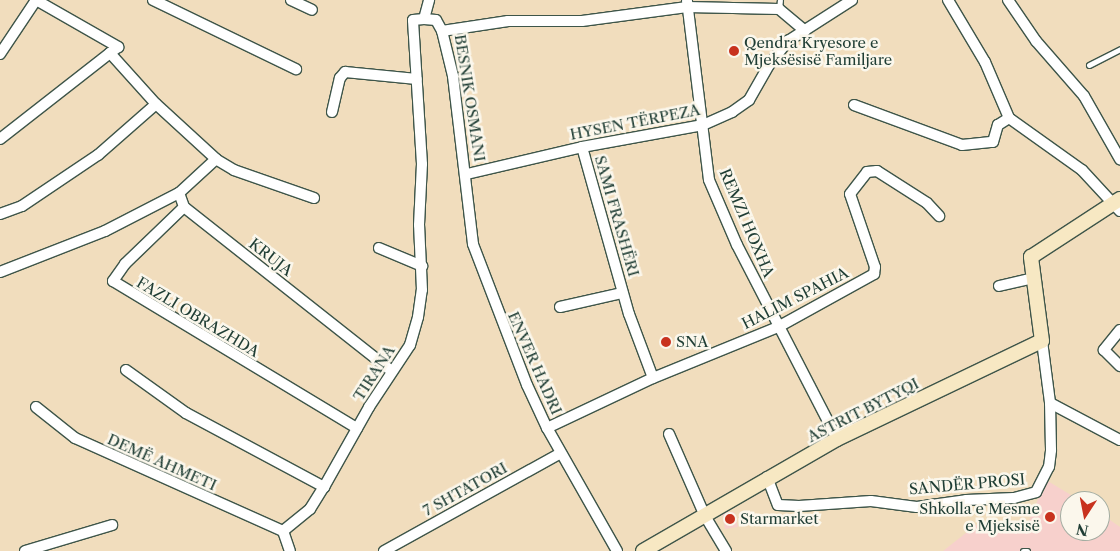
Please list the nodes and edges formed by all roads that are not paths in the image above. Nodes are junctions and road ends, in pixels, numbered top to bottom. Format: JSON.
{"nodes":[{"id":1,"x":36,"y":0,"type":"edge"},
{"id":2,"x":153,"y":0,"type":"edge"},
{"id":3,"x":291,"y":0,"type":"edge"},
{"id":4,"x":430,"y":0,"type":"edge"},
{"id":5,"x":852,"y":0,"type":"edge"},
{"id":6,"x":948,"y":0,"type":"edge"},
{"id":7,"x":1008,"y":0,"type":"edge"},
{"id":8,"x":687,"y":3,"type":"edge"},
{"id":9,"x":779,"y":4,"type":"edge"},
{"id":10,"x":312,"y":10,"type":"dead end"},
{"id":11,"x":424,"y":19,"type":"junction"},
{"id":12,"x":442,"y":31,"type":"junction"},
{"id":13,"x":805,"y":31,"type":"junction"},
{"id":14,"x":1120,"y":49,"type":"edge"},
{"id":15,"x":110,"y":53,"type":"junction"},
{"id":16,"x":0,"y":54,"type":"edge"},
{"id":17,"x":1089,"y":65,"type":"dead end"},
{"id":18,"x":296,"y":69,"type":"dead end"},
{"id":19,"x":417,"y":79,"type":"junction"},
{"id":20,"x":156,"y":104,"type":"junction"},
{"id":21,"x":854,"y":106,"type":"dead end"},
{"id":22,"x":332,"y":112,"type":"dead end"},
{"id":23,"x":1009,"y":118,"type":"junction"},
{"id":24,"x":703,"y":125,"type":"junction"},
{"id":25,"x":0,"y":139,"type":"edge"},
{"id":26,"x":582,"y":147,"type":"junction"},
{"id":27,"x":216,"y":159,"type":"junction"},
{"id":28,"x":1120,"y":159,"type":"edge"},
{"id":29,"x":467,"y":174,"type":"junction"},
{"id":30,"x":179,"y":193,"type":"junction"},
{"id":31,"x":314,"y":198,"type":"dead end"},
{"id":32,"x":1118,"y":204,"type":"edge"},
{"id":33,"x":184,"y":207,"type":"junction"},
{"id":34,"x":0,"y":214,"type":"edge"},
{"id":35,"x":939,"y":216,"type":"dead end"},
{"id":36,"x":378,"y":248,"type":"dead end"},
{"id":37,"x":422,"y":266,"type":"junction"},
{"id":38,"x":0,"y":272,"type":"edge"},
{"id":39,"x":1033,"y":278,"type":"junction"},
{"id":40,"x":999,"y":286,"type":"dead end"},
{"id":41,"x":622,"y":292,"type":"junction"},
{"id":42,"x":560,"y":307,"type":"dead end"},
{"id":43,"x":778,"y":327,"type":"junction"},
{"id":44,"x":1120,"y":330,"type":"edge"},
{"id":45,"x":1042,"y":341,"type":"junction"},
{"id":46,"x":1120,"y":366,"type":"edge"},
{"id":47,"x":126,"y":370,"type":"dead end"},
{"id":48,"x":392,"y":371,"type":"junction"},
{"id":49,"x":653,"y":378,"type":"junction"},
{"id":50,"x":1050,"y":403,"type":"junction"},
{"id":51,"x":36,"y":407,"type":"dead end"},
{"id":52,"x":357,"y":428,"type":"junction"},
{"id":53,"x":547,"y":428,"type":"junction"},
{"id":54,"x":670,"y":434,"type":"dead end"},
{"id":55,"x":837,"y":439,"type":"junction"},
{"id":56,"x":1120,"y":440,"type":"edge"},
{"id":57,"x":561,"y":453,"type":"junction"},
{"id":58,"x":766,"y":477,"type":"junction"},
{"id":59,"x":324,"y":487,"type":"junction"},
{"id":60,"x":705,"y":516,"type":"junction"},
{"id":61,"x":112,"y":525,"type":"dead end"},
{"id":62,"x":283,"y":531,"type":"junction"},
{"id":63,"x":25,"y":551,"type":"edge"},
{"id":64,"x":290,"y":551,"type":"edge"},
{"id":65,"x":384,"y":551,"type":"edge"},
{"id":66,"x":617,"y":551,"type":"edge"},
{"id":67,"x":643,"y":551,"type":"edge"},
{"id":68,"x":726,"y":551,"type":"edge"}],
"edges":[{"from":1,"to":15,"type":"street"},
{"from":1,"to":16,"type":"street"},
{"from":2,"to":18,"type":"street"},
{"from":3,"to":10,"type":"street"},
{"from":4,"to":11,"type":"street","name":"TIRANA"},
{"from":5,"to":13,"type":"street","name":"HYSEN TËRPEZA"},
{"from":6,"to":23,"type":"street"},
{"from":7,"to":28,"type":"street"},
{"from":8,"to":9,"type":"street","name":"BESNIK OSMANI"},
{"from":8,"to":12,"type":"street","name":"BESNIK OSMANI"},
{"from":8,"to":24,"type":"street","name":"REMZI HOXHA"},
{"from":9,"to":13,"type":"street"},
{"from":11,"to":12,"type":"street"},
{"from":11,"to":19,"type":"street","name":"TIRANA"},
{"from":12,"to":29,"type":"street","name":"BESNIK OSMANI"},
{"from":13,"to":24,"type":"street","name":"HYSEN TËRPEZA"},
{"from":14,"to":17,"type":"lane"},
{"from":15,"to":20,"type":"street"},
{"from":15,"to":25,"type":"street"},
{"from":19,"to":22,"type":"street"},
{"from":19,"to":37,"type":"street","name":"TIRANA"},
{"from":20,"to":27,"type":"street"},
{"from":20,"to":34,"type":"street"},
{"from":21,"to":23,"type":"street"},
{"from":23,"to":32,"type":"street"},
{"from":24,"to":26,"type":"street","name":"HYSEN TËRPEZA"},
{"from":24,"to":43,"type":"street","name":"REMZI HOXHA"},
{"from":26,"to":29,"type":"street","name":"HYSEN TËRPEZA"},
{"from":26,"to":41,"type":"street","name":"SAMI FRASHËRI"},
{"from":27,"to":30,"type":"street"},
{"from":27,"to":31,"type":"street"},
{"from":29,"to":53,"type":"street","name":"ENVER HADRI"},
{"from":30,"to":33,"type":"street"},
{"from":30,"to":38,"type":"street"},
{"from":32,"to":39,"type":"street"},
{"from":33,"to":48,"type":"street","name":"KRUJA"},
{"from":33,"to":52,"type":"street","name":"FAZLI OBRAZHDA"},
{"from":35,"to":43,"type":"street","name":"HALIM SPAHIA"},
{"from":36,"to":37,"type":"street"},
{"from":37,"to":48,"type":"street","name":"TIRANA"},
{"from":39,"to":40,"type":"street"},
{"from":39,"to":45,"type":"street"},
{"from":41,"to":42,"type":"street","name":"SAMI FRASHËRI"},
{"from":41,"to":49,"type":"street","name":"SAMI FRASHËRI"},
{"from":43,"to":49,"type":"street","name":"HALIM SPAHIA"},
{"from":43,"to":55,"type":"street","name":"REMZI HOXHA"},
{"from":44,"to":46,"type":"street"},
{"from":45,"to":50,"type":"street"},
{"from":45,"to":55,"type":"street","name":"ASTRIT BYTYQI"},
{"from":47,"to":59,"type":"street"},
{"from":48,"to":52,"type":"street","name":"TIRANA"},
{"from":49,"to":53,"type":"street","name":"HALIM SPAHIA"},
{"from":50,"to":56,"type":"street"},
{"from":50,"to":58,"type":"street","name":"SANDËR PROSI"},
{"from":51,"to":62,"type":"street","name":"DEMË AHMETI"},
{"from":52,"to":59,"type":"street","name":"TIRANA"},
{"from":53,"to":57,"type":"street","name":"ENVER HADRI"},
{"from":54,"to":60,"type":"street"},
{"from":55,"to":58,"type":"street","name":"ASTRIT BYTYQI"},
{"from":57,"to":65,"type":"street","name":"7 SHTATORI"},
{"from":57,"to":66,"type":"street","name":"ENVER HADRI"},
{"from":58,"to":60,"type":"street","name":"ASTRIT BYTYQI"},
{"from":59,"to":62,"type":"street","name":"TIRANA"},
{"from":60,"to":67,"type":"street","name":"ASTRIT BYTYQI"},
{"from":60,"to":68,"type":"street"},
{"from":61,"to":63,"type":"street"},
{"from":62,"to":64,"type":"street"}]}
